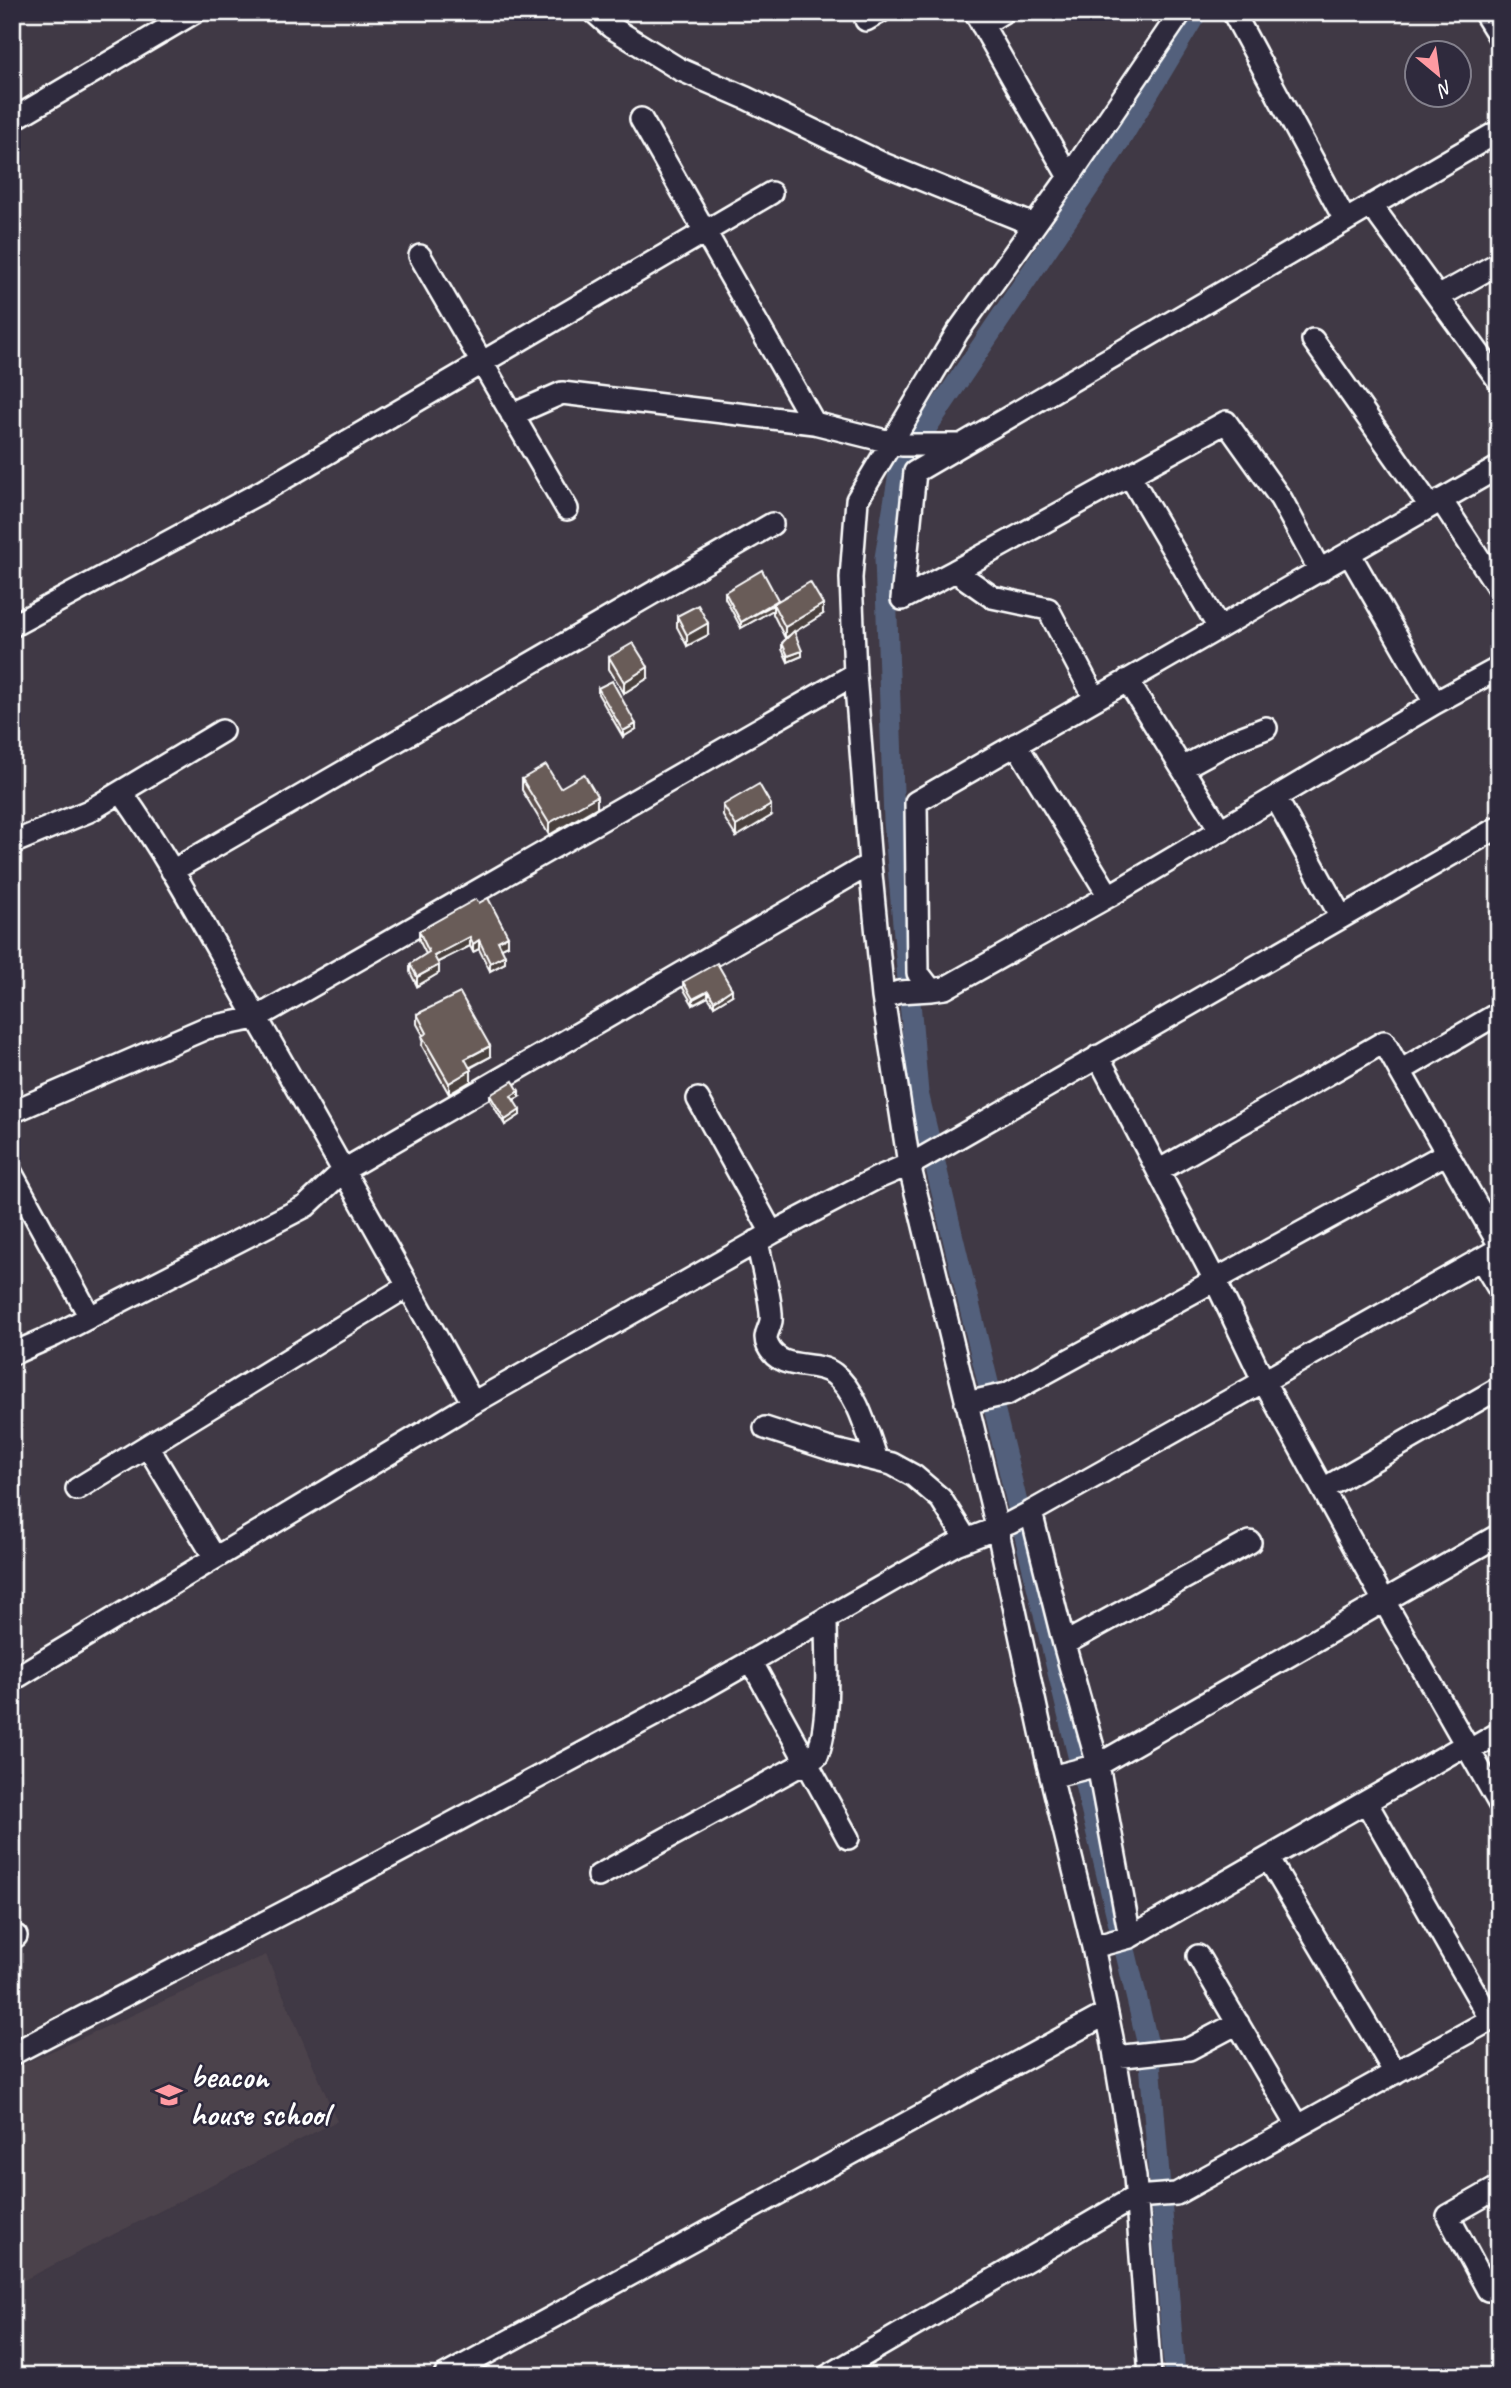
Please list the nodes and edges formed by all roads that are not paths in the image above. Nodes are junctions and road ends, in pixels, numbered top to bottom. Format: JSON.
{"nodes":[{"id":1,"x":195,"y":12,"type":"edge"},
{"id":2,"x":594,"y":12,"type":"edge"},
{"id":3,"x":1003,"y":12,"type":"edge"},
{"id":4,"x":1181,"y":12,"type":"edge"},
{"id":5,"x":1233,"y":12,"type":"edge"},
{"id":6,"x":1484,"y":12,"type":"edge"},
{"id":7,"x":978,"y":18,"type":"edge"},
{"id":8,"x":1499,"y":36,"type":"edge"},
{"id":9,"x":642,"y":119,"type":"dead end"},
{"id":10,"x":12,"y":120,"type":"edge"},
{"id":11,"x":1499,"y":131,"type":"edge"},
{"id":12,"x":1069,"y":177,"type":"junction"},
{"id":13,"x":771,"y":193,"type":"dead end"},
{"id":14,"x":1371,"y":205,"type":"junction"},
{"id":15,"x":1345,"y":220,"type":"junction"},
{"id":16,"x":1034,"y":225,"type":"junction"},
{"id":17,"x":707,"y":231,"type":"junction"},
{"id":18,"x":421,"y":256,"type":"dead end"},
{"id":19,"x":1499,"y":264,"type":"edge"},
{"id":20,"x":1438,"y":298,"type":"junction"},
{"id":21,"x":1313,"y":340,"type":"dead end"},
{"id":22,"x":482,"y":362,"type":"junction"},
{"id":23,"x":1499,"y":381,"type":"edge"},
{"id":24,"x":512,"y":415,"type":"junction"},
{"id":25,"x":814,"y":423,"type":"junction"},
{"id":26,"x":906,"y":444,"type":"junction"},
{"id":27,"x":962,"y":445,"type":"junction"},
{"id":28,"x":1499,"y":467,"type":"edge"},
{"id":29,"x":1130,"y":476,"type":"junction"},
{"id":30,"x":1435,"y":503,"type":"junction"},
{"id":31,"x":567,"y":509,"type":"dead end"},
{"id":32,"x":772,"y":524,"type":"dead end"},
{"id":33,"x":1349,"y":553,"type":"junction"},
{"id":34,"x":955,"y":571,"type":"junction"},
{"id":35,"x":1320,"y":571,"type":"junction"},
{"id":36,"x":1499,"y":589,"type":"edge"},
{"id":37,"x":12,"y":626,"type":"edge"},
{"id":38,"x":1219,"y":628,"type":"junction"},
{"id":39,"x":1499,"y":668,"type":"edge"},
{"id":40,"x":855,"y":674,"type":"junction"},
{"id":41,"x":1127,"y":680,"type":"junction"},
{"id":42,"x":1095,"y":698,"type":"junction"},
{"id":43,"x":1435,"y":703,"type":"junction"},
{"id":44,"x":1266,"y":728,"type":"dead end"},
{"id":45,"x":222,"y":731,"type":"dead end"},
{"id":46,"x":1016,"y":744,"type":"junction"},
{"id":47,"x":1182,"y":768,"type":"junction"},
{"id":48,"x":122,"y":793,"type":"junction"},
{"id":49,"x":1276,"y":798,"type":"junction"},
{"id":50,"x":1499,"y":827,"type":"edge"},
{"id":51,"x":1221,"y":831,"type":"junction"},
{"id":52,"x":12,"y":843,"type":"edge"},
{"id":53,"x":870,"y":864,"type":"junction"},
{"id":54,"x":172,"y":871,"type":"junction"},
{"id":55,"x":1110,"y":896,"type":"junction"},
{"id":56,"x":1341,"y":917,"type":"junction"},
{"id":57,"x":908,"y":992,"type":"junction"},
{"id":58,"x":1498,"y":1014,"type":"edge"},
{"id":59,"x":256,"y":1018,"type":"junction"},
{"id":60,"x":1098,"y":1056,"type":"junction"},
{"id":61,"x":1400,"y":1071,"type":"junction"},
{"id":62,"x":698,"y":1098,"type":"dead end"},
{"id":63,"x":12,"y":1112,"type":"edge"},
{"id":64,"x":1447,"y":1153,"type":"junction"},
{"id":65,"x":913,"y":1162,"type":"junction"},
{"id":66,"x":344,"y":1170,"type":"junction"},
{"id":67,"x":1158,"y":1171,"type":"junction"},
{"id":68,"x":12,"y":1174,"type":"edge"},
{"id":69,"x":764,"y":1237,"type":"junction"},
{"id":70,"x":1493,"y":1251,"type":"edge"},
{"id":71,"x":1216,"y":1280,"type":"junction"},
{"id":72,"x":408,"y":1286,"type":"junction"},
{"id":73,"x":1499,"y":1289,"type":"edge"},
{"id":74,"x":90,"y":1317,"type":"junction"},
{"id":75,"x":12,"y":1354,"type":"edge"},
{"id":76,"x":1264,"y":1382,"type":"junction"},
{"id":77,"x":1499,"y":1388,"type":"edge"},
{"id":78,"x":976,"y":1400,"type":"junction"},
{"id":79,"x":473,"y":1402,"type":"junction"},
{"id":80,"x":765,"y":1428,"type":"dead end"},
{"id":81,"x":148,"y":1447,"type":"junction"},
{"id":82,"x":877,"y":1460,"type":"junction"},
{"id":83,"x":77,"y":1489,"type":"dead end"},
{"id":84,"x":1322,"y":1489,"type":"junction"},
{"id":85,"x":1031,"y":1512,"type":"junction"},
{"id":86,"x":1003,"y":1525,"type":"junction"},
{"id":87,"x":1499,"y":1535,"type":"edge"},
{"id":88,"x":966,"y":1539,"type":"junction"},
{"id":89,"x":1250,"y":1542,"type":"dead end"},
{"id":90,"x":215,"y":1558,"type":"junction"},
{"id":91,"x":1384,"y":1601,"type":"junction"},
{"id":92,"x":826,"y":1618,"type":"junction"},
{"id":93,"x":1064,"y":1644,"type":"junction"},
{"id":94,"x":751,"y":1661,"type":"junction"},
{"id":95,"x":12,"y":1679,"type":"edge"},
{"id":96,"x":1499,"y":1733,"type":"edge"},
{"id":97,"x":1466,"y":1748,"type":"junction"},
{"id":98,"x":807,"y":1762,"type":"junction"},
{"id":99,"x":1098,"y":1765,"type":"junction"},
{"id":100,"x":1058,"y":1776,"type":"junction"},
{"id":101,"x":1366,"y":1802,"type":"junction"},
{"id":102,"x":1499,"y":1803,"type":"edge"},
{"id":103,"x":849,"y":1838,"type":"dead end"},
{"id":104,"x":1268,"y":1858,"type":"junction"},
{"id":105,"x":597,"y":1876,"type":"dead end"},
{"id":106,"x":1130,"y":1937,"type":"junction"},
{"id":107,"x":1101,"y":1945,"type":"junction"},
{"id":108,"x":1198,"y":1956,"type":"dead end"},
{"id":109,"x":1106,"y":2014,"type":"junction"},
{"id":110,"x":1495,"y":2017,"type":"edge"},
{"id":111,"x":1238,"y":2023,"type":"junction"},
{"id":112,"x":12,"y":2054,"type":"edge"},
{"id":113,"x":1115,"y":2057,"type":"junction"},
{"id":114,"x":1395,"y":2073,"type":"junction"},
{"id":115,"x":1298,"y":2126,"type":"junction"},
{"id":116,"x":1499,"y":2187,"type":"edge"},
{"id":117,"x":1144,"y":2196,"type":"junction"},
{"id":118,"x":1488,"y":2290,"type":"dead end"},
{"id":119,"x":445,"y":2376,"type":"edge"},
{"id":120,"x":828,"y":2376,"type":"edge"},
{"id":121,"x":1150,"y":2376,"type":"edge"}],
"edges":[{"from":1,"to":10,"type":"street"},
{"from":2,"to":16,"type":"street"},
{"from":3,"to":7,"type":"street"},
{"from":4,"to":12,"type":"street"},
{"from":5,"to":15,"type":"street"},
{"from":6,"to":8,"type":"street"},
{"from":7,"to":12,"type":"street"},
{"from":9,"to":17,"type":"street"},
{"from":11,"to":14,"type":"street"},
{"from":12,"to":16,"type":"street"},
{"from":13,"to":17,"type":"street"},
{"from":14,"to":15,"type":"street"},
{"from":14,"to":20,"type":"street"},
{"from":15,"to":27,"type":"street"},
{"from":16,"to":26,"type":"street"},
{"from":17,"to":22,"type":"street"},
{"from":17,"to":25,"type":"street"},
{"from":18,"to":22,"type":"street"},
{"from":19,"to":20,"type":"street"},
{"from":20,"to":23,"type":"street"},
{"from":21,"to":30,"type":"street"},
{"from":22,"to":24,"type":"street"},
{"from":22,"to":37,"type":"street"},
{"from":24,"to":25,"type":"street"},
{"from":24,"to":31,"type":"street"},
{"from":25,"to":26,"type":"street"},
{"from":26,"to":27,"type":"street"},
{"from":26,"to":40,"type":"street"},
{"from":27,"to":34,"type":"street"},
{"from":28,"to":30,"type":"street"},
{"from":29,"to":34,"type":"street"},
{"from":29,"to":35,"type":"street"},
{"from":29,"to":38,"type":"street"},
{"from":30,"to":33,"type":"street"},
{"from":30,"to":36,"type":"street"},
{"from":32,"to":54,"type":"street"},
{"from":33,"to":35,"type":"street"},
{"from":33,"to":43,"type":"street"},
{"from":34,"to":42,"type":"street"},
{"from":35,"to":38,"type":"street"},
{"from":38,"to":41,"type":"street"},
{"from":39,"to":43,"type":"street"},
{"from":40,"to":53,"type":"street"},
{"from":40,"to":59,"type":"street"},
{"from":41,"to":42,"type":"street"},
{"from":41,"to":47,"type":"street"},
{"from":42,"to":46,"type":"street"},
{"from":43,"to":49,"type":"street"},
{"from":44,"to":47,"type":"street"},
{"from":45,"to":48,"type":"street"},
{"from":46,"to":55,"type":"street"},
{"from":46,"to":57,"type":"street"},
{"from":47,"to":51,"type":"street"},
{"from":48,"to":52,"type":"street"},
{"from":48,"to":54,"type":"street"},
{"from":49,"to":51,"type":"street"},
{"from":49,"to":56,"type":"street"},
{"from":50,"to":56,"type":"street"},
{"from":51,"to":55,"type":"street"},
{"from":53,"to":57,"type":"street"},
{"from":53,"to":66,"type":"street"},
{"from":54,"to":59,"type":"street"},
{"from":55,"to":57,"type":"street"},
{"from":56,"to":60,"type":"street"},
{"from":57,"to":65,"type":"street"},
{"from":58,"to":61,"type":"street"},
{"from":59,"to":63,"type":"street"},
{"from":59,"to":66,"type":"street"},
{"from":60,"to":65,"type":"street"},
{"from":60,"to":67,"type":"street"},
{"from":61,"to":64,"type":"street"},
{"from":61,"to":67,"type":"street"},
{"from":62,"to":69,"type":"street"},
{"from":64,"to":70,"type":"street"},
{"from":64,"to":71,"type":"street"},
{"from":65,"to":69,"type":"street"},
{"from":65,"to":78,"type":"street"},
{"from":66,"to":72,"type":"street"},
{"from":66,"to":74,"type":"street"},
{"from":67,"to":71,"type":"street"},
{"from":68,"to":74,"type":"street"},
{"from":69,"to":79,"type":"street"},
{"from":69,"to":82,"type":"street"},
{"from":70,"to":73,"type":"street"},
{"from":70,"to":76,"type":"street"},
{"from":71,"to":76,"type":"street"},
{"from":71,"to":78,"type":"street"},
{"from":72,"to":79,"type":"street"},
{"from":72,"to":81,"type":"street"},
{"from":74,"to":75,"type":"street"},
{"from":76,"to":84,"type":"street"},
{"from":76,"to":85,"type":"street"},
{"from":77,"to":84,"type":"street"},
{"from":78,"to":86,"type":"street"},
{"from":79,"to":90,"type":"street"},
{"from":80,"to":82,"type":"street"},
{"from":81,"to":83,"type":"street"},
{"from":81,"to":90,"type":"street"},
{"from":82,"to":88,"type":"street"},
{"from":84,"to":91,"type":"street"},
{"from":85,"to":86,"type":"street"},
{"from":85,"to":93,"type":"street"},
{"from":86,"to":88,"type":"street"},
{"from":86,"to":100,"type":"street"},
{"from":87,"to":91,"type":"street"},
{"from":88,"to":92,"type":"street"},
{"from":89,"to":93,"type":"street"},
{"from":90,"to":95,"type":"street"},
{"from":91,"to":97,"type":"street"},
{"from":91,"to":99,"type":"street"},
{"from":92,"to":94,"type":"street"},
{"from":92,"to":98,"type":"street"},
{"from":93,"to":99,"type":"street"},
{"from":94,"to":98,"type":"street"},
{"from":94,"to":112,"type":"street"},
{"from":96,"to":97,"type":"street"},
{"from":97,"to":101,"type":"street"},
{"from":97,"to":102,"type":"street"},
{"from":98,"to":103,"type":"street"},
{"from":98,"to":105,"type":"street"},
{"from":99,"to":100,"type":"street"},
{"from":99,"to":106,"type":"street"},
{"from":100,"to":107,"type":"street"},
{"from":101,"to":104,"type":"street"},
{"from":101,"to":110,"type":"street"},
{"from":104,"to":106,"type":"street"},
{"from":104,"to":114,"type":"street"},
{"from":106,"to":107,"type":"street"},
{"from":107,"to":109,"type":"street"},
{"from":108,"to":111,"type":"street"},
{"from":109,"to":113,"type":"street"},
{"from":109,"to":119,"type":"street"},
{"from":110,"to":114,"type":"street"},
{"from":111,"to":113,"type":"street"},
{"from":111,"to":115,"type":"street"},
{"from":113,"to":117,"type":"street"},
{"from":114,"to":115,"type":"street"},
{"from":115,"to":117,"type":"street"},
{"from":116,"to":118,"type":"street"},
{"from":117,"to":120,"type":"street"},
{"from":117,"to":121,"type":"street"}]}
